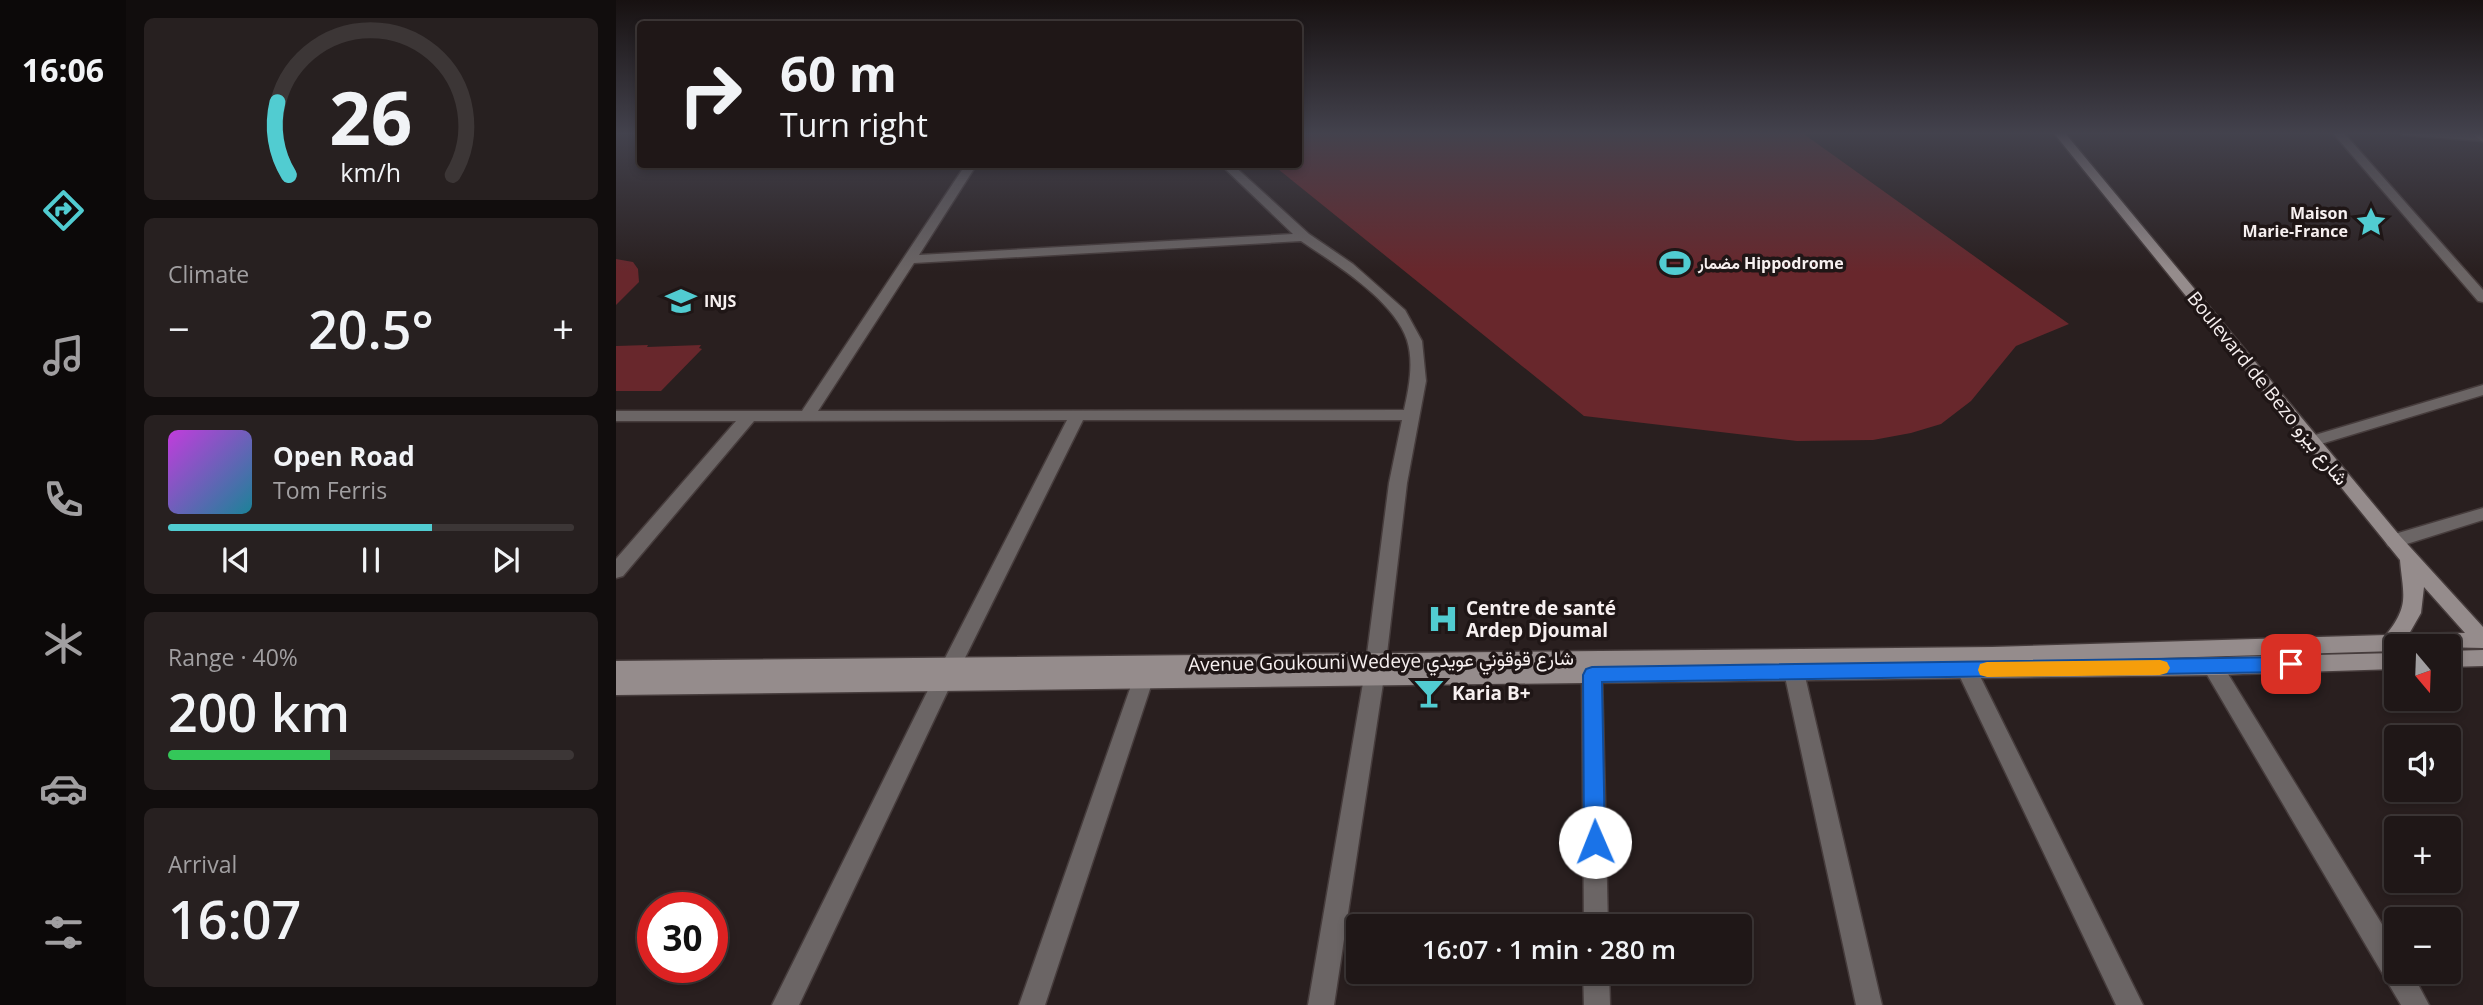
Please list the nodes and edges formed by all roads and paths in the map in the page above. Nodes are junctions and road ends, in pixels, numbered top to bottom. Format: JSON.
{"nodes":[{"id":1,"x":962,"y":179,"type":"edge"},
{"id":2,"x":1241,"y":179,"type":"edge"},
{"id":3,"x":2096,"y":179,"type":"edge"},
{"id":4,"x":2378,"y":179,"type":"edge"},
{"id":5,"x":1304,"y":237,"type":"junction"},
{"id":6,"x":910,"y":259,"type":"junction"},
{"id":7,"x":2483,"y":298,"type":"edge"},
{"id":8,"x":2483,"y":390,"type":"edge"},
{"id":9,"x":750,"y":415,"type":"junction"},
{"id":10,"x":807,"y":415,"type":"junction"},
{"id":11,"x":1078,"y":415,"type":"junction"},
{"id":12,"x":1411,"y":415,"type":"junction"},
{"id":13,"x":616,"y":416,"type":"edge"},
{"id":14,"x":2311,"y":442,"type":"junction"},
{"id":15,"x":2483,"y":514,"type":"edge"},
{"id":16,"x":2394,"y":541,"type":"junction"},
{"id":17,"x":2409,"y":557,"type":"junction"},
{"id":18,"x":616,"y":571,"type":"edge"},
{"id":19,"x":2403,"y":634,"type":"edge"},
{"id":20,"x":2483,"y":640,"type":"edge"},
{"id":21,"x":2461,"y":643,"type":"edge"},
{"id":22,"x":2384,"y":652,"type":"edge"},
{"id":23,"x":2384,"y":653,"type":"edge"},
{"id":24,"x":2483,"y":658,"type":"edge"},
{"id":25,"x":2461,"y":659,"type":"edge"},
{"id":26,"x":1963,"y":662,"type":"junction"},
{"id":27,"x":2213,"y":667,"type":"junction"},
{"id":28,"x":616,"y":669,"type":"edge"},
{"id":29,"x":1375,"y":669,"type":"junction"},
{"id":30,"x":1794,"y":672,"type":"junction"},
{"id":31,"x":947,"y":674,"type":"junction"},
{"id":32,"x":1592,"y":675,"type":"junction"},
{"id":33,"x":1143,"y":680,"type":"junction"},
{"id":34,"x":616,"y":686,"type":"edge"},
{"id":35,"x":1596,"y":914,"type":"edge"},
{"id":36,"x":2384,"y":951,"type":"edge"},
{"id":37,"x":1596,"y":984,"type":"edge"},
{"id":38,"x":2404,"y":984,"type":"edge"},
{"id":39,"x":785,"y":1005,"type":"edge"},
{"id":40,"x":1032,"y":1005,"type":"edge"},
{"id":41,"x":1321,"y":1005,"type":"edge"},
{"id":42,"x":1597,"y":1005,"type":"edge"},
{"id":43,"x":1869,"y":1005,"type":"edge"},
{"id":44,"x":2130,"y":1005,"type":"edge"},
{"id":45,"x":2416,"y":1005,"type":"edge"}],
"edges":[{"from":1,"to":6,"type":"street"},
{"from":2,"to":5,"type":"street"},
{"from":3,"to":14,"type":"street","name":"Boulevard de Bezo شارع بيزو"},
{"from":4,"to":7,"type":"street"},
{"from":5,"to":6,"type":"street"},
{"from":5,"to":12,"type":"street"},
{"from":6,"to":10,"type":"street"},
{"from":8,"to":14,"type":"street"},
{"from":9,"to":10,"type":"street"},
{"from":9,"to":13,"type":"street"},
{"from":9,"to":18,"type":"street"},
{"from":10,"to":11,"type":"street"},
{"from":11,"to":12,"type":"street"},
{"from":11,"to":31,"type":"street"},
{"from":12,"to":29,"type":"street"},
{"from":14,"to":16,"type":"street","name":"Boulevard de Bezo شارع بيزو"},
{"from":15,"to":16,"type":"street"},
{"from":16,"to":17,"type":"street","name":"Boulevard de Bezo شارع بيزو"},
{"from":17,"to":19,"type":"street"},
{"from":17,"to":20,"type":"street","name":"Boulevard de Bezo شارع بيزو"},
{"from":20,"to":21,"type":"street","name":"Avenue Goukouni Wedeye شارع قوقوني عويدي"},
{"from":22,"to":26,"type":"street","name":"Avenue Goukouni Wedeye شارع قوقوني عويدي"},
{"from":23,"to":27,"type":"street","name":"Avenue Goukouni Wedeye شارع قوقوني عويدي"},
{"from":24,"to":25,"type":"street"},
{"from":26,"to":27,"type":"street","name":"Avenue Goukouni Wedeye شارع قوقوني عويدي"},
{"from":26,"to":29,"type":"street","name":"Avenue Goukouni Wedeye شارع قوقوني عويدي"},
{"from":26,"to":30,"type":"street","name":"Avenue Goukouni Wedeye شارع قوقوني عويدي"},
{"from":26,"to":44,"type":"street"},
{"from":27,"to":36,"type":"street"},
{"from":28,"to":31,"type":"street","name":"Avenue Goukouni Wedeye شارع قوقوني عويدي"},
{"from":29,"to":31,"type":"street","name":"Avenue Goukouni Wedeye شارع قوقوني عويدي"},
{"from":29,"to":32,"type":"street","name":"Avenue Goukouni Wedeye شارع قوقوني عويدي"},
{"from":29,"to":33,"type":"street","name":"Avenue Goukouni Wedeye شارع قوقوني عويدي"},
{"from":29,"to":41,"type":"street"},
{"from":30,"to":32,"type":"street","name":"Avenue Goukouni Wedeye شارع قوقوني عويدي"},
{"from":30,"to":43,"type":"street"},
{"from":31,"to":33,"type":"street","name":"Avenue Goukouni Wedeye شارع قوقوني عويدي"},
{"from":31,"to":34,"type":"street","name":"Avenue Goukouni Wedeye شارع قوقوني عويدي"},
{"from":31,"to":39,"type":"street"},
{"from":32,"to":35,"type":"street"},
{"from":33,"to":40,"type":"street"},
{"from":37,"to":42,"type":"street"},
{"from":38,"to":45,"type":"street"}]}
